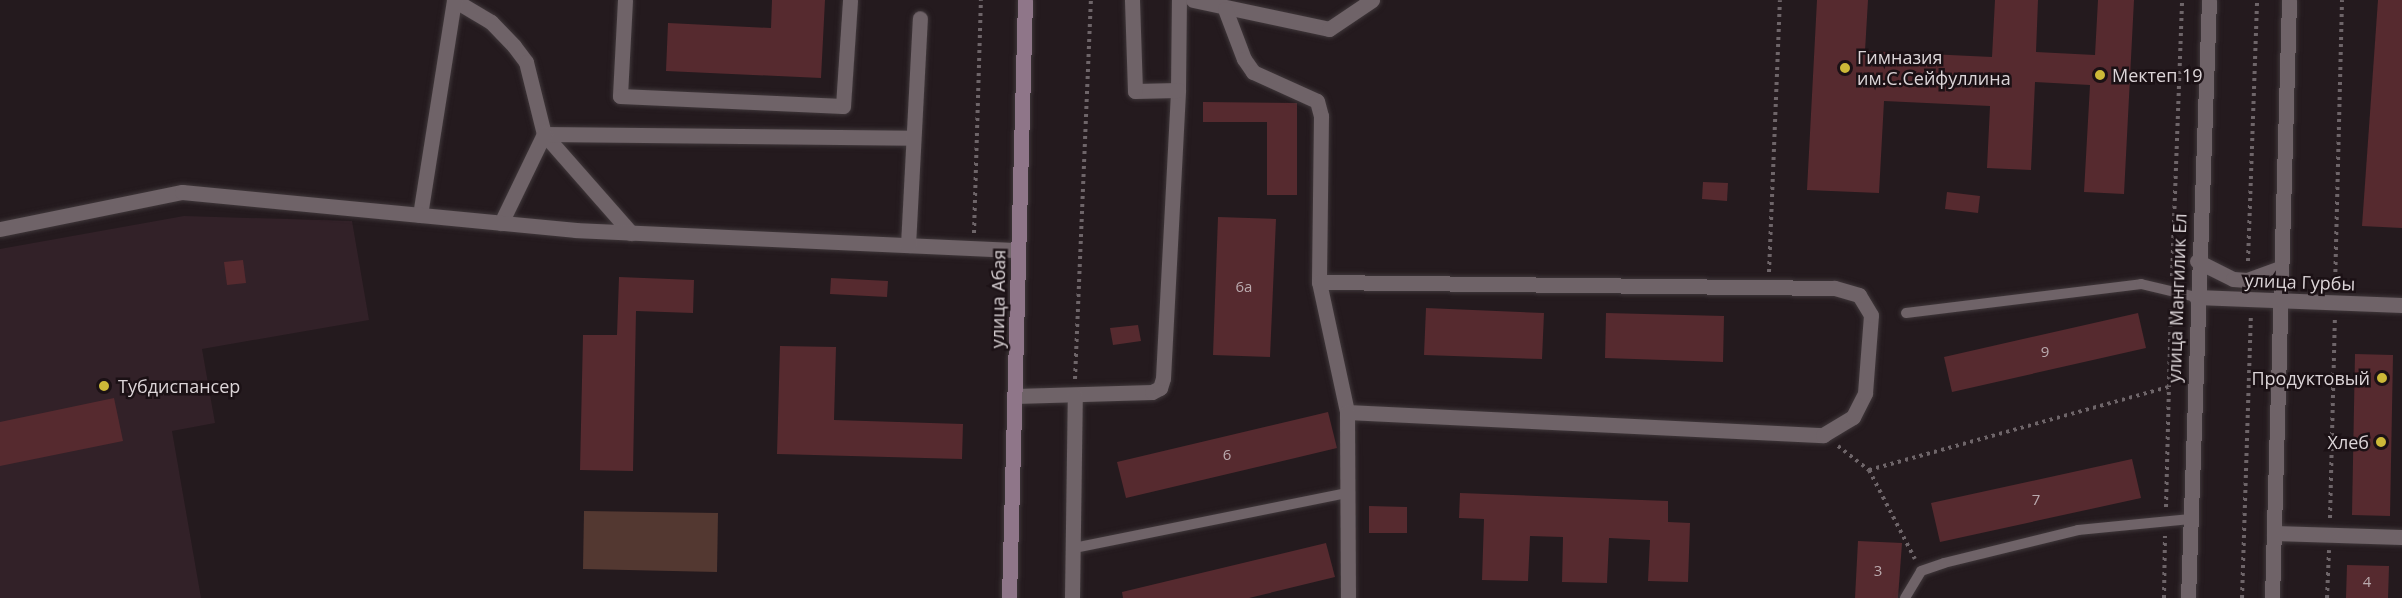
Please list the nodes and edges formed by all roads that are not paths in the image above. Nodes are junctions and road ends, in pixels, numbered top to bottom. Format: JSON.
{"nodes":[{"id":1,"x":454,"y":0,"type":"edge"},
{"id":2,"x":625,"y":0,"type":"edge"},
{"id":3,"x":850,"y":0,"type":"edge"},
{"id":4,"x":1025,"y":0,"type":"edge"},
{"id":5,"x":1132,"y":0,"type":"edge"},
{"id":6,"x":1179,"y":0,"type":"edge"},
{"id":7,"x":1193,"y":0,"type":"edge"},
{"id":8,"x":1372,"y":0,"type":"edge"},
{"id":9,"x":2209,"y":0,"type":"edge"},
{"id":10,"x":2289,"y":0,"type":"edge"},
{"id":11,"x":1223,"y":4,"type":"edge"},
{"id":12,"x":920,"y":18,"type":"dead end"},
{"id":13,"x":1178,"y":90,"type":"junction"},
{"id":14,"x":544,"y":134,"type":"junction"},
{"id":15,"x":913,"y":138,"type":"junction"},
{"id":16,"x":420,"y":215,"type":"junction"},
{"id":17,"x":501,"y":223,"type":"junction"},
{"id":18,"x":0,"y":229,"type":"edge"},
{"id":19,"x":631,"y":233,"type":"junction"},
{"id":20,"x":908,"y":245,"type":"junction"},
{"id":21,"x":1018,"y":250,"type":"junction"},
{"id":22,"x":2197,"y":261,"type":"junction"},
{"id":23,"x":2280,"y":268,"type":"junction"},
{"id":24,"x":1318,"y":282,"type":"junction"},
{"id":25,"x":2196,"y":297,"type":"junction"},
{"id":26,"x":2279,"y":300,"type":"junction"},
{"id":27,"x":2402,"y":305,"type":"edge"},
{"id":28,"x":1906,"y":313,"type":"dead end"},
{"id":29,"x":1075,"y":395,"type":"junction"},
{"id":30,"x":1015,"y":396,"type":"junction"},
{"id":31,"x":1347,"y":412,"type":"junction"},
{"id":32,"x":1348,"y":493,"type":"junction"},
{"id":33,"x":2190,"y":519,"type":"junction"},
{"id":34,"x":2274,"y":533,"type":"junction"},
{"id":35,"x":2402,"y":537,"type":"edge"},
{"id":36,"x":1074,"y":548,"type":"junction"},
{"id":37,"x":1009,"y":598,"type":"edge"},
{"id":38,"x":1072,"y":598,"type":"edge"},
{"id":39,"x":1348,"y":598,"type":"edge"},
{"id":40,"x":1905,"y":598,"type":"edge"},
{"id":41,"x":2188,"y":598,"type":"edge"},
{"id":42,"x":2272,"y":598,"type":"edge"}],
"edges":[{"from":1,"to":14,"type":"street"},
{"from":1,"to":16,"type":"street"},
{"from":2,"to":3,"type":"street"},
{"from":4,"to":21,"type":"street","name":"улица Абая"},
{"from":5,"to":13,"type":"street"},
{"from":6,"to":13,"type":"street"},
{"from":7,"to":11,"type":"street"},
{"from":8,"to":11,"type":"street"},
{"from":9,"to":22,"type":"street","name":"улица Мангилик Ел"},
{"from":10,"to":23,"type":"street"},
{"from":11,"to":24,"type":"street"},
{"from":12,"to":15,"type":"street"},
{"from":13,"to":29,"type":"street"},
{"from":14,"to":15,"type":"street"},
{"from":14,"to":17,"type":"street"},
{"from":14,"to":19,"type":"street"},
{"from":15,"to":20,"type":"street"},
{"from":16,"to":17,"type":"street"},
{"from":16,"to":18,"type":"street"},
{"from":17,"to":19,"type":"street"},
{"from":19,"to":20,"type":"street"},
{"from":20,"to":21,"type":"street"},
{"from":21,"to":30,"type":"street","name":"улица Абая"},
{"from":22,"to":23,"type":"street"},
{"from":22,"to":25,"type":"street","name":"улица Мангилик Ел"},
{"from":23,"to":26,"type":"street"},
{"from":24,"to":31,"type":"street"},
{"from":24,"to":31,"type":"street"},
{"from":25,"to":26,"type":"street","name":"улица Гурбы"},
{"from":25,"to":28,"type":"lane"},
{"from":25,"to":33,"type":"street","name":"улица Мангилик Ел"},
{"from":26,"to":27,"type":"street","name":"улица Гурбы"},
{"from":26,"to":34,"type":"street"},
{"from":29,"to":30,"type":"street"},
{"from":29,"to":36,"type":"street"},
{"from":30,"to":37,"type":"street","name":"улица Абая"},
{"from":31,"to":32,"type":"street"},
{"from":32,"to":36,"type":"lane"},
{"from":32,"to":39,"type":"street"},
{"from":33,"to":40,"type":"lane"},
{"from":33,"to":41,"type":"street","name":"улица Мангилик Ел"},
{"from":34,"to":35,"type":"street"},
{"from":34,"to":42,"type":"street"},
{"from":36,"to":38,"type":"street"}]}
